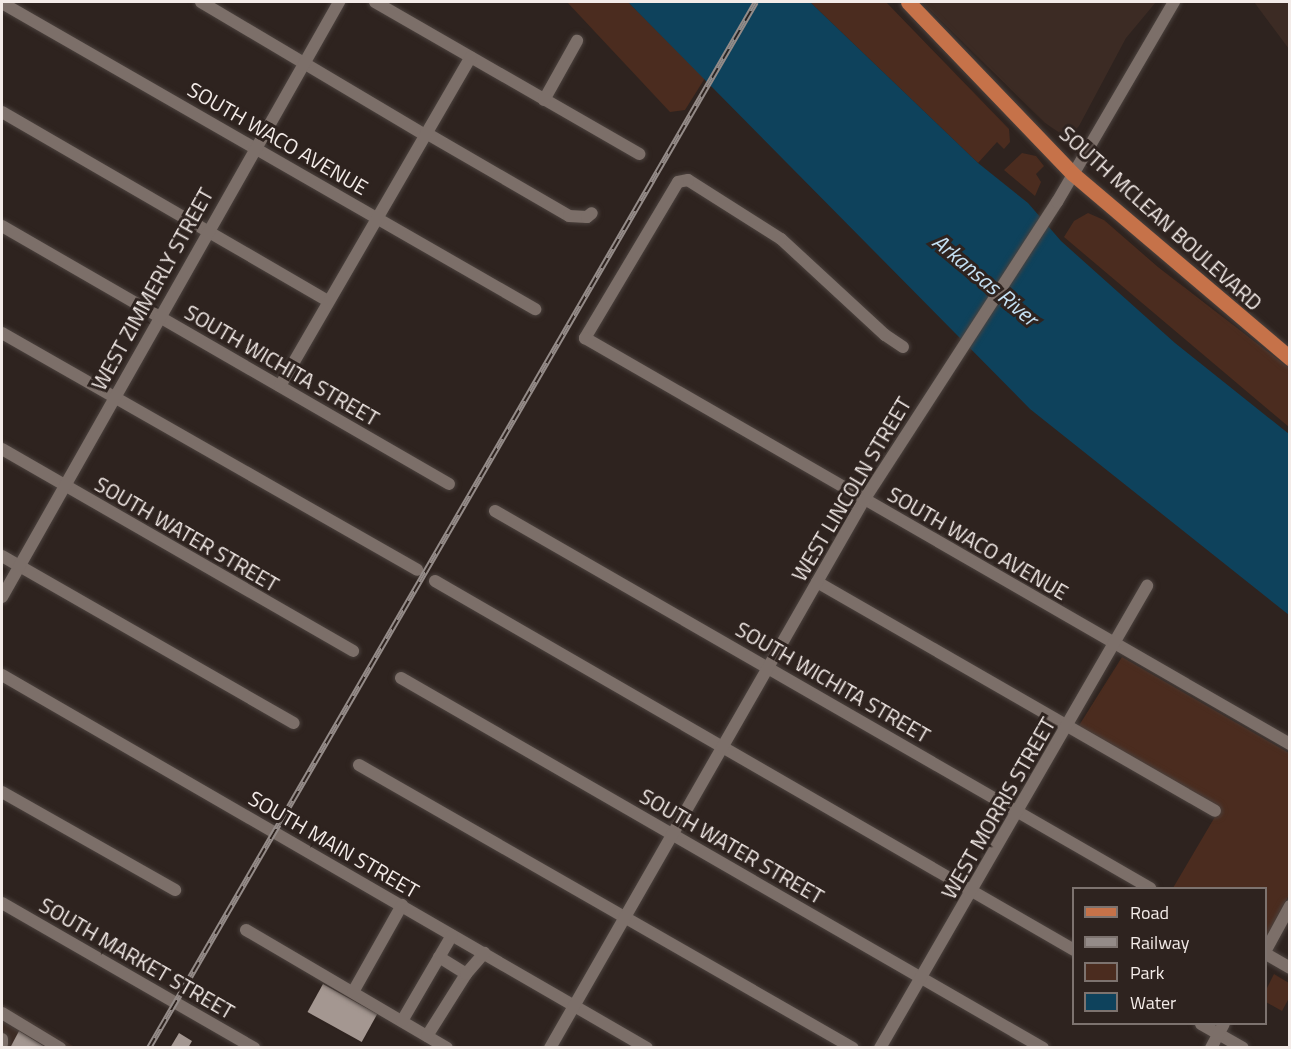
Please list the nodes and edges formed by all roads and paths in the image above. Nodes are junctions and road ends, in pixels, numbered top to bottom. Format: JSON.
{"nodes":[{"id":1,"x":201,"y":2,"type":"edge"},
{"id":2,"x":339,"y":2,"type":"edge"},
{"id":3,"x":375,"y":2,"type":"edge"},
{"id":4,"x":908,"y":2,"type":"edge"},
{"id":5,"x":1174,"y":2,"type":"edge"},
{"id":6,"x":2,"y":3,"type":"edge"},
{"id":7,"x":577,"y":41,"type":"dead end"},
{"id":8,"x":471,"y":57,"type":"junction"},
{"id":9,"x":303,"y":63,"type":"junction"},
{"id":10,"x":544,"y":100,"type":"junction"},
{"id":11,"x":2,"y":112,"type":"edge"},
{"id":12,"x":425,"y":134,"type":"junction"},
{"id":13,"x":254,"y":147,"type":"junction"},
{"id":14,"x":639,"y":154,"type":"dead end"},
{"id":15,"x":1073,"y":174,"type":"junction"},
{"id":16,"x":592,"y":213,"type":"dead end"},
{"id":17,"x":376,"y":217,"type":"junction"},
{"id":18,"x":2,"y":226,"type":"edge"},
{"id":19,"x":208,"y":230,"type":"junction"},
{"id":20,"x":328,"y":301,"type":"junction"},
{"id":21,"x":535,"y":309,"type":"dead end"},
{"id":22,"x":159,"y":317,"type":"junction"},
{"id":23,"x":2,"y":333,"type":"edge"},
{"id":24,"x":903,"y":346,"type":"dead end"},
{"id":25,"x":1290,"y":358,"type":"edge"},
{"id":26,"x":280,"y":386,"type":"junction"},
{"id":27,"x":115,"y":397,"type":"junction"},
{"id":28,"x":2,"y":449,"type":"edge"},
{"id":29,"x":449,"y":484,"type":"dead end"},
{"id":30,"x":65,"y":487,"type":"junction"},
{"id":31,"x":864,"y":500,"type":"junction"},
{"id":32,"x":495,"y":511,"type":"dead end"},
{"id":33,"x":2,"y":556,"type":"edge"},
{"id":34,"x":20,"y":566,"type":"junction"},
{"id":35,"x":417,"y":570,"type":"dead end"},
{"id":36,"x":435,"y":581,"type":"dead end"},
{"id":37,"x":817,"y":582,"type":"junction"},
{"id":38,"x":1148,"y":586,"type":"dead end"},
{"id":39,"x":2,"y":597,"type":"edge"},
{"id":40,"x":1115,"y":644,"type":"junction"},
{"id":41,"x":353,"y":651,"type":"dead end"},
{"id":42,"x":768,"y":666,"type":"junction"},
{"id":43,"x":2,"y":675,"type":"edge"},
{"id":44,"x":401,"y":678,"type":"dead end"},
{"id":45,"x":294,"y":723,"type":"dead end"},
{"id":46,"x":1068,"y":726,"type":"junction"},
{"id":47,"x":1290,"y":744,"type":"edge"},
{"id":48,"x":722,"y":748,"type":"junction"},
{"id":49,"x":359,"y":765,"type":"dead end"},
{"id":50,"x":2,"y":792,"type":"edge"},
{"id":51,"x":1215,"y":811,"type":"dead end"},
{"id":52,"x":1018,"y":812,"type":"junction"},
{"id":53,"x":672,"y":834,"type":"junction"},
{"id":54,"x":1148,"y":887,"type":"edge"},
{"id":55,"x":175,"y":890,"type":"dead end"},
{"id":56,"x":972,"y":891,"type":"junction"},
{"id":57,"x":2,"y":903,"type":"edge"},
{"id":58,"x":402,"y":905,"type":"junction"},
{"id":59,"x":1290,"y":906,"type":"edge"},
{"id":60,"x":624,"y":919,"type":"junction"},
{"id":61,"x":246,"y":930,"type":"dead end"},
{"id":62,"x":452,"y":935,"type":"junction"},
{"id":63,"x":1072,"y":949,"type":"edge"},
{"id":64,"x":1267,"y":950,"type":"edge"},
{"id":65,"x":484,"y":953,"type":"junction"},
{"id":66,"x":1267,"y":953,"type":"edge"},
{"id":67,"x":439,"y":957,"type":"junction"},
{"id":68,"x":1290,"y":968,"type":"edge"},
{"id":69,"x":466,"y":974,"type":"junction"},
{"id":70,"x":921,"y":978,"type":"junction"},
{"id":71,"x":353,"y":992,"type":"junction"},
{"id":72,"x":575,"y":1006,"type":"junction"},
{"id":73,"x":2,"y":1013,"type":"edge"},
{"id":74,"x":402,"y":1021,"type":"junction"},
{"id":75,"x":1221,"y":1028,"type":"edge"},
{"id":76,"x":428,"y":1036,"type":"junction"},
{"id":77,"x":2,"y":1039,"type":"edge"},
{"id":78,"x":2,"y":1044,"type":"edge"},
{"id":79,"x":60,"y":1047,"type":"edge"},
{"id":80,"x":254,"y":1047,"type":"edge"},
{"id":81,"x":447,"y":1047,"type":"edge"},
{"id":82,"x":550,"y":1047,"type":"edge"},
{"id":83,"x":647,"y":1047,"type":"edge"},
{"id":84,"x":853,"y":1047,"type":"edge"},
{"id":85,"x":880,"y":1047,"type":"edge"},
{"id":86,"x":1043,"y":1047,"type":"edge"},
{"id":87,"x":1211,"y":1047,"type":"edge"},
{"id":88,"x":1243,"y":1047,"type":"edge"}],
"edges":[{"from":1,"to":9,"type":"street"},
{"from":2,"to":9,"type":"street","name":"WEST ZIMMERLY STREET"},
{"from":3,"to":8,"type":"street"},
{"from":4,"to":15,"type":"main road","name":"SOUTH MCLEAN BOULEVARD"},
{"from":5,"to":15,"type":"street","name":"WEST LINCOLN STREET"},
{"from":6,"to":13,"type":"street","name":"SOUTH WACO AVENUE"},
{"from":7,"to":10,"type":"street"},
{"from":8,"to":10,"type":"street"},
{"from":8,"to":12,"type":"street"},
{"from":9,"to":12,"type":"street"},
{"from":9,"to":13,"type":"street","name":"WEST ZIMMERLY STREET"},
{"from":10,"to":14,"type":"street"},
{"from":11,"to":19,"type":"street"},
{"from":12,"to":16,"type":"street"},
{"from":12,"to":17,"type":"street"},
{"from":13,"to":17,"type":"street","name":"SOUTH WACO AVENUE"},
{"from":13,"to":19,"type":"street","name":"WEST ZIMMERLY STREET"},
{"from":15,"to":25,"type":"main road","name":"SOUTH MCLEAN BOULEVARD"},
{"from":15,"to":31,"type":"street","name":"WEST LINCOLN STREET"},
{"from":17,"to":20,"type":"street"},
{"from":17,"to":21,"type":"street","name":"SOUTH WACO AVENUE"},
{"from":18,"to":22,"type":"street","name":"SOUTH WICHITA STREET"},
{"from":19,"to":20,"type":"street"},
{"from":19,"to":22,"type":"street","name":"WEST ZIMMERLY STREET"},
{"from":20,"to":26,"type":"street"},
{"from":22,"to":26,"type":"street","name":"SOUTH WICHITA STREET"},
{"from":22,"to":27,"type":"street","name":"WEST ZIMMERLY STREET"},
{"from":23,"to":27,"type":"street"},
{"from":24,"to":31,"type":"street","name":"SOUTH WACO AVENUE"},
{"from":26,"to":29,"type":"street","name":"SOUTH WICHITA STREET"},
{"from":27,"to":30,"type":"street","name":"WEST ZIMMERLY STREET"},
{"from":27,"to":35,"type":"street"},
{"from":28,"to":30,"type":"street","name":"SOUTH WATER STREET"},
{"from":30,"to":34,"type":"street","name":"WEST ZIMMERLY STREET"},
{"from":30,"to":41,"type":"street","name":"SOUTH WATER STREET"},
{"from":31,"to":37,"type":"street","name":"WEST LINCOLN STREET"},
{"from":31,"to":40,"type":"street","name":"SOUTH WACO AVENUE"},
{"from":32,"to":42,"type":"street","name":"SOUTH WICHITA STREET"},
{"from":33,"to":34,"type":"street"},
{"from":34,"to":39,"type":"street","name":"WEST ZIMMERLY STREET"},
{"from":34,"to":45,"type":"street"},
{"from":36,"to":48,"type":"street"},
{"from":37,"to":42,"type":"street","name":"WEST LINCOLN STREET"},
{"from":37,"to":46,"type":"street"},
{"from":38,"to":40,"type":"street","name":"WEST MORRIS STREET"},
{"from":40,"to":46,"type":"street","name":"WEST MORRIS STREET"},
{"from":40,"to":47,"type":"street","name":"SOUTH WACO AVENUE"},
{"from":42,"to":48,"type":"street","name":"WEST LINCOLN STREET"},
{"from":42,"to":52,"type":"street","name":"SOUTH WICHITA STREET"},
{"from":43,"to":58,"type":"street","name":"SOUTH MAIN STREET"},
{"from":44,"to":53,"type":"street","name":"SOUTH WATER STREET"},
{"from":46,"to":51,"type":"street"},
{"from":46,"to":52,"type":"street","name":"WEST MORRIS STREET"},
{"from":48,"to":53,"type":"street","name":"WEST LINCOLN STREET"},
{"from":48,"to":56,"type":"street"},
{"from":49,"to":60,"type":"street"},
{"from":50,"to":55,"type":"street"},
{"from":52,"to":54,"type":"street","name":"SOUTH WICHITA STREET"},
{"from":52,"to":56,"type":"street","name":"WEST MORRIS STREET"},
{"from":53,"to":60,"type":"street","name":"WEST LINCOLN STREET"},
{"from":53,"to":70,"type":"street","name":"SOUTH WATER STREET"},
{"from":56,"to":63,"type":"street"},
{"from":56,"to":70,"type":"street","name":"WEST MORRIS STREET"},
{"from":57,"to":80,"type":"street","name":"SOUTH MARKET STREET"},
{"from":58,"to":62,"type":"street","name":"SOUTH MAIN STREET"},
{"from":58,"to":71,"type":"street"},
{"from":59,"to":64,"type":"street"},
{"from":60,"to":72,"type":"street","name":"WEST LINCOLN STREET"},
{"from":60,"to":84,"type":"street"},
{"from":61,"to":71,"type":"street"},
{"from":62,"to":65,"type":"street","name":"SOUTH MAIN STREET"},
{"from":62,"to":67,"type":"street"},
{"from":65,"to":69,"type":"street"},
{"from":65,"to":72,"type":"street","name":"SOUTH MAIN STREET"},
{"from":66,"to":68,"type":"street"},
{"from":67,"to":69,"type":"street"},
{"from":67,"to":74,"type":"street"},
{"from":69,"to":76,"type":"street"},
{"from":70,"to":85,"type":"street","name":"WEST MORRIS STREET"},
{"from":70,"to":86,"type":"street","name":"SOUTH WATER STREET"},
{"from":71,"to":74,"type":"street"},
{"from":72,"to":82,"type":"street","name":"WEST LINCOLN STREET"},
{"from":72,"to":83,"type":"street","name":"SOUTH MAIN STREET"},
{"from":73,"to":79,"type":"street"},
{"from":74,"to":76,"type":"street"},
{"from":75,"to":87,"type":"street"},
{"from":75,"to":88,"type":"street"},
{"from":76,"to":81,"type":"street"},
{"from":77,"to":78,"type":"street"}]}
